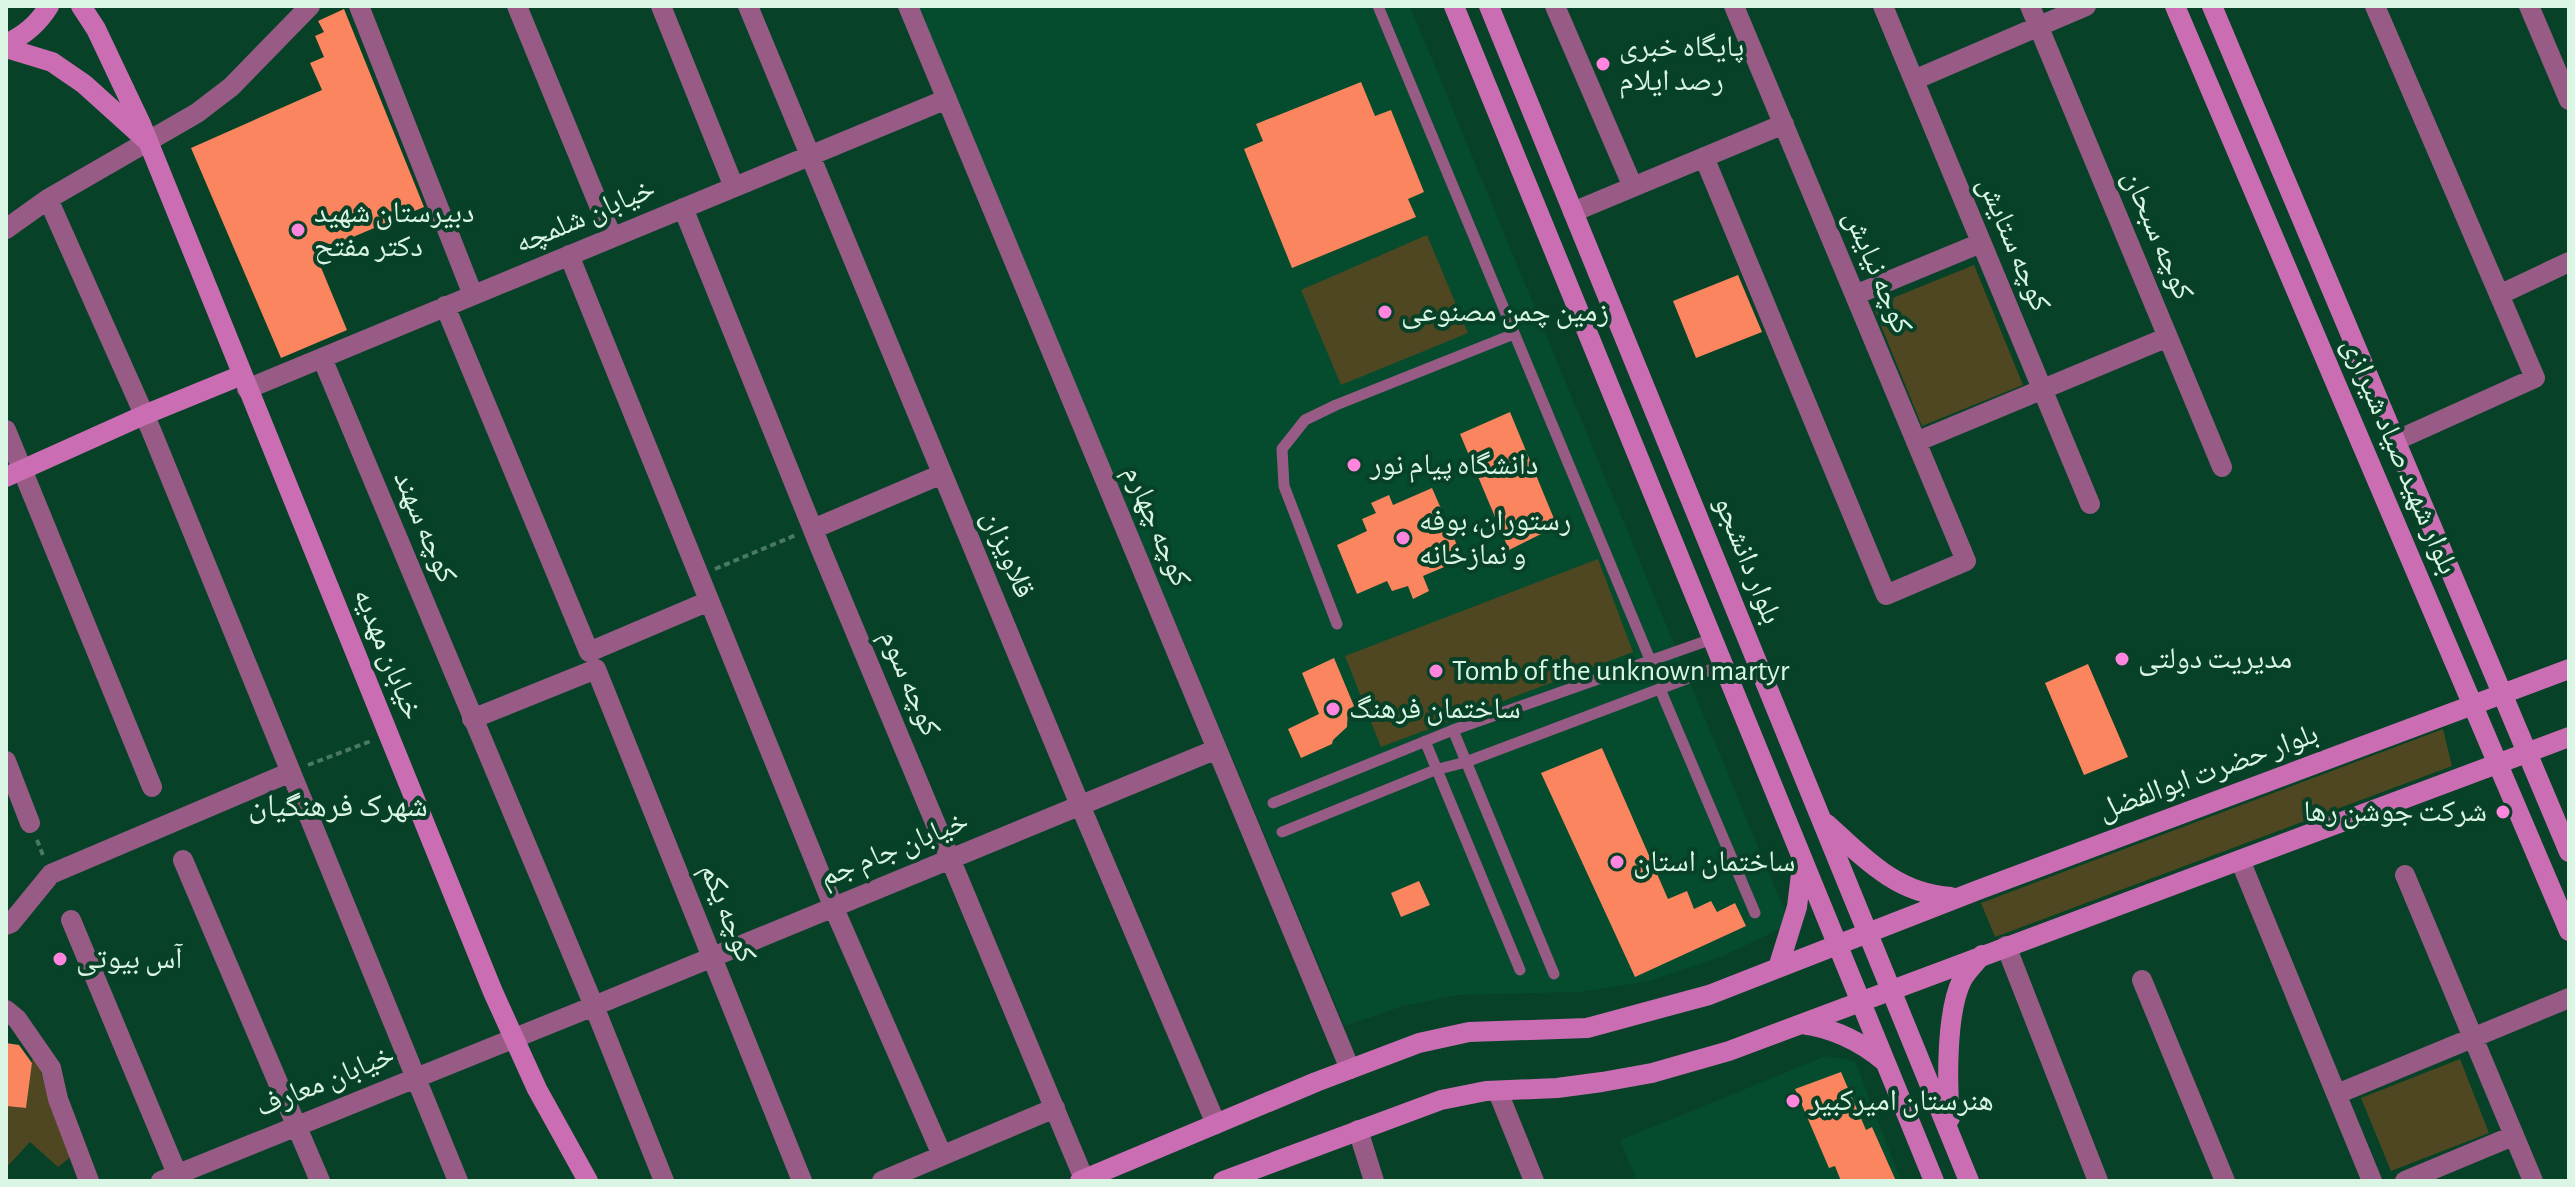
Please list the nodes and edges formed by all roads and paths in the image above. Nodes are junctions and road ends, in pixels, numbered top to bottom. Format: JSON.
{"nodes":[{"id":1,"x":49,"y":6,"type":"edge"},
{"id":2,"x":81,"y":6,"type":"edge"},
{"id":3,"x":310,"y":6,"type":"edge"},
{"id":4,"x":359,"y":6,"type":"edge"},
{"id":5,"x":517,"y":6,"type":"edge"},
{"id":6,"x":661,"y":6,"type":"edge"},
{"id":7,"x":748,"y":6,"type":"edge"},
{"id":8,"x":908,"y":6,"type":"edge"},
{"id":9,"x":1378,"y":6,"type":"edge"},
{"id":10,"x":1454,"y":6,"type":"edge"},
{"id":11,"x":1489,"y":6,"type":"edge"},
{"id":12,"x":1555,"y":6,"type":"edge"},
{"id":13,"x":1734,"y":6,"type":"edge"},
{"id":14,"x":1883,"y":6,"type":"edge"},
{"id":15,"x":2030,"y":6,"type":"edge"},
{"id":16,"x":2086,"y":6,"type":"edge"},
{"id":17,"x":2175,"y":6,"type":"edge"},
{"id":18,"x":2212,"y":6,"type":"edge"},
{"id":19,"x":2375,"y":6,"type":"edge"},
{"id":20,"x":2529,"y":6,"type":"edge"},
{"id":21,"x":2038,"y":27,"type":"junction"},
{"id":22,"x":6,"y":46,"type":"edge"},
{"id":23,"x":1914,"y":80,"type":"junction"},
{"id":24,"x":947,"y":99,"type":"junction"},
{"id":25,"x":2569,"y":100,"type":"edge"},
{"id":26,"x":1784,"y":124,"type":"junction"},
{"id":27,"x":147,"y":142,"type":"junction"},
{"id":28,"x":810,"y":155,"type":"junction"},
{"id":29,"x":1704,"y":157,"type":"junction"},
{"id":30,"x":734,"y":187,"type":"junction"},
{"id":31,"x":1633,"y":187,"type":"junction"},
{"id":32,"x":48,"y":199,"type":"junction"},
{"id":33,"x":683,"y":208,"type":"junction"},
{"id":34,"x":1573,"y":212,"type":"junction"},
{"id":35,"x":6,"y":229,"type":"edge"},
{"id":36,"x":612,"y":237,"type":"junction"},
{"id":37,"x":1981,"y":243,"type":"junction"},
{"id":38,"x":569,"y":255,"type":"junction"},
{"id":39,"x":2569,"y":262,"type":"edge"},
{"id":40,"x":473,"y":295,"type":"junction"},
{"id":41,"x":1855,"y":295,"type":"junction"},
{"id":42,"x":2499,"y":295,"type":"junction"},
{"id":43,"x":445,"y":306,"type":"junction"},
{"id":44,"x":1514,"y":334,"type":"junction"},
{"id":45,"x":2168,"y":337,"type":"junction"},
{"id":46,"x":322,"y":358,"type":"junction"},
{"id":47,"x":245,"y":382,"type":"junction"},
{"id":48,"x":2042,"y":389,"type":"junction"},
{"id":49,"x":148,"y":422,"type":"junction"},
{"id":50,"x":6,"y":430,"type":"edge"},
{"id":51,"x":2395,"y":441,"type":"junction"},
{"id":52,"x":1916,"y":442,"type":"junction"},
{"id":53,"x":2222,"y":467,"type":"dead end"},
{"id":54,"x":15,"y":474,"type":"edge"},
{"id":55,"x":942,"y":474,"type":"junction"},
{"id":56,"x":2090,"y":504,"type":"dead end"},
{"id":57,"x":813,"y":529,"type":"junction"},
{"id":58,"x":699,"y":575,"type":"junction"},
{"id":59,"x":709,"y":601,"type":"junction"},
{"id":60,"x":1337,"y":624,"type":"dead end"},
{"id":61,"x":1712,"y":639,"type":"junction"},
{"id":62,"x":592,"y":660,"type":"junction"},
{"id":63,"x":1651,"y":662,"type":"junction"},
{"id":64,"x":1723,"y":665,"type":"junction"},
{"id":65,"x":2569,"y":669,"type":"edge"},
{"id":66,"x":1660,"y":689,"type":"junction"},
{"id":67,"x":2502,"y":694,"type":"junction"},
{"id":68,"x":2473,"y":705,"type":"junction"},
{"id":69,"x":472,"y":719,"type":"junction"},
{"id":70,"x":1453,"y":730,"type":"junction"},
{"id":71,"x":388,"y":734,"type":"junction"},
{"id":72,"x":2569,"y":737,"type":"edge"},
{"id":73,"x":1425,"y":741,"type":"junction"},
{"id":74,"x":1217,"y":749,"type":"junction"},
{"id":75,"x":2527,"y":752,"type":"junction"},
{"id":76,"x":6,"y":761,"type":"edge"},
{"id":77,"x":1466,"y":762,"type":"junction"},
{"id":78,"x":2498,"y":763,"type":"junction"},
{"id":79,"x":1435,"y":770,"type":"junction"},
{"id":80,"x":291,"y":772,"type":"junction"},
{"id":81,"x":152,"y":787,"type":"dead end"},
{"id":82,"x":1273,"y":803,"type":"dead end"},
{"id":83,"x":1080,"y":805,"type":"junction"},
{"id":84,"x":1821,"y":819,"type":"junction"},
{"id":85,"x":30,"y":823,"type":"joint"},
{"id":86,"x":1282,"y":832,"type":"dead end"},
{"id":87,"x":2569,"y":852,"type":"edge"},
{"id":88,"x":950,"y":858,"type":"junction"},
{"id":89,"x":1802,"y":858,"type":"junction"},
{"id":90,"x":183,"y":860,"type":"dead end"},
{"id":91,"x":2240,"y":860,"type":"junction"},
{"id":92,"x":51,"y":874,"type":"junction"},
{"id":93,"x":2405,"y":875,"type":"dead end"},
{"id":94,"x":1959,"y":897,"type":"junction"},
{"id":95,"x":835,"y":910,"type":"junction"},
{"id":96,"x":1755,"y":913,"type":"dead end"},
{"id":97,"x":71,"y":920,"type":"dead end"},
{"id":98,"x":6,"y":925,"type":"edge"},
{"id":99,"x":2569,"y":931,"type":"edge"},
{"id":100,"x":1868,"y":933,"type":"junction"},
{"id":101,"x":1837,"y":945,"type":"junction"},
{"id":102,"x":2006,"y":946,"type":"junction"},
{"id":103,"x":1982,"y":955,"type":"junction"},
{"id":104,"x":713,"y":956,"type":"junction"},
{"id":105,"x":1778,"y":968,"type":"junction"},
{"id":106,"x":1520,"y":970,"type":"dead end"},
{"id":107,"x":1554,"y":974,"type":"dead end"},
{"id":108,"x":2142,"y":980,"type":"dead end"},
{"id":109,"x":1891,"y":990,"type":"junction"},
{"id":110,"x":2569,"y":998,"type":"edge"},
{"id":111,"x":1860,"y":1001,"type":"junction"},
{"id":112,"x":594,"y":1006,"type":"junction"},
{"id":113,"x":6,"y":1010,"type":"edge"},
{"id":114,"x":1802,"y":1024,"type":"junction"},
{"id":115,"x":513,"y":1037,"type":"junction"},
{"id":116,"x":2473,"y":1038,"type":"junction"},
{"id":117,"x":1886,"y":1063,"type":"junction"},
{"id":118,"x":1350,"y":1069,"type":"junction"},
{"id":119,"x":414,"y":1077,"type":"junction"},
{"id":120,"x":1498,"y":1092,"type":"junction"},
{"id":121,"x":2337,"y":1094,"type":"junction"},
{"id":122,"x":1055,"y":1108,"type":"junction"},
{"id":123,"x":1216,"y":1124,"type":"junction"},
{"id":124,"x":297,"y":1125,"type":"junction"},
{"id":125,"x":1358,"y":1130,"type":"junction"},
{"id":126,"x":2513,"y":1136,"type":"junction"},
{"id":127,"x":1952,"y":1138,"type":"junction"},
{"id":128,"x":942,"y":1155,"type":"junction"},
{"id":129,"x":173,"y":1178,"type":"edge"},
{"id":130,"x":1234,"y":1179,"type":"edge"},
{"id":131,"x":1082,"y":1180,"type":"edge"},
{"id":132,"x":89,"y":1181,"type":"edge"},
{"id":133,"x":320,"y":1181,"type":"edge"},
{"id":134,"x":458,"y":1181,"type":"edge"},
{"id":135,"x":588,"y":1181,"type":"edge"},
{"id":136,"x":664,"y":1181,"type":"edge"},
{"id":137,"x":802,"y":1181,"type":"edge"},
{"id":138,"x":882,"y":1181,"type":"edge"},
{"id":139,"x":1374,"y":1181,"type":"edge"},
{"id":140,"x":1534,"y":1181,"type":"edge"},
{"id":141,"x":1934,"y":1181,"type":"edge"},
{"id":142,"x":1969,"y":1181,"type":"edge"},
{"id":143,"x":2098,"y":1181,"type":"edge"},
{"id":144,"x":2225,"y":1181,"type":"edge"},
{"id":145,"x":2372,"y":1181,"type":"edge"},
{"id":146,"x":2405,"y":1181,"type":"edge"},
{"id":147,"x":2533,"y":1181,"type":"edge"}],
"edges":[{"from":1,"to":22,"type":"main road"},
{"from":2,"to":27,"type":"main road","name":"خیابان مهدیه"},
{"from":3,"to":27,"type":"street"},
{"from":4,"to":40,"type":"street"},
{"from":5,"to":36,"type":"street"},
{"from":6,"to":30,"type":"street"},
{"from":7,"to":28,"type":"street","name":"قلاویزان"},
{"from":8,"to":24,"type":"street","name":"کوچه چهارم"},
{"from":9,"to":44,"type":"lane"},
{"from":10,"to":61,"type":"main road","name":"بلوار دانشجو"},
{"from":11,"to":34,"type":"main road","name":"بلوار دانشجو"},
{"from":12,"to":31,"type":"street"},
{"from":13,"to":26,"type":"street","name":"كوچه نيايش"},
{"from":14,"to":23,"type":"street","name":"کوچه ستایش"},
{"from":15,"to":21,"type":"street","name":"کوچه سبحان"},
{"from":16,"to":21,"type":"street"},
{"from":17,"to":68,"type":"main road","name":"بلوار شهید صیاد شیرازی"},
{"from":18,"to":51,"type":"main road","name":"بلوار شهید صیاد شیرازی"},
{"from":19,"to":42,"type":"street"},
{"from":20,"to":25,"type":"street"},
{"from":21,"to":23,"type":"street"},
{"from":21,"to":45,"type":"street","name":"کوچه سبحان"},
{"from":22,"to":27,"type":"main road","name":"خیابان مهدیه"},
{"from":23,"to":37,"type":"street","name":"کوچه ستایش"},
{"from":24,"to":28,"type":"street","name":"خیابان شلمچه"},
{"from":24,"to":74,"type":"street","name":"کوچه چهارم"},
{"from":26,"to":29,"type":"street"},
{"from":26,"to":41,"type":"street","name":"كوچه نيايش"},
{"from":27,"to":32,"type":"street"},
{"from":27,"to":47,"type":"main road","name":"خیابان مهدیه"},
{"from":28,"to":30,"type":"street","name":"خیابان شلمچه"},
{"from":28,"to":55,"type":"street","name":"قلاویزان"},
{"from":29,"to":31,"type":"street"},
{"from":29,"to":52,"type":"street","name":"كوچه نيايش"},
{"from":30,"to":33,"type":"street","name":"خیابان شلمچه"},
{"from":31,"to":34,"type":"street"},
{"from":32,"to":35,"type":"street"},
{"from":32,"to":49,"type":"street"},
{"from":33,"to":36,"type":"street","name":"خیابان شلمچه"},
{"from":33,"to":57,"type":"street","name":"کوچه سوم"},
{"from":34,"to":84,"type":"main road","name":"بلوار دانشجو"},
{"from":36,"to":38,"type":"street","name":"خیابان شلمچه"},
{"from":37,"to":41,"type":"street"},
{"from":37,"to":48,"type":"street","name":"کوچه ستایش"},
{"from":38,"to":40,"type":"street","name":"خیابان شلمچه"},
{"from":38,"to":58,"type":"street"},
{"from":39,"to":42,"type":"street"},
{"from":40,"to":43,"type":"street","name":"خیابان شلمچه"},
{"from":41,"to":52,"type":"street","name":"كوچه نيايش"},
{"from":42,"to":51,"type":"street"},
{"from":43,"to":46,"type":"street","name":"خیابان شلمچه"},
{"from":43,"to":62,"type":"street","name":"کوچه یکم"},
{"from":44,"to":60,"type":"lane"},
{"from":44,"to":63,"type":"lane"},
{"from":45,"to":48,"type":"street"},
{"from":45,"to":53,"type":"street","name":"کوچه سبحان"},
{"from":46,"to":47,"type":"street","name":"خیابان شلمچه"},
{"from":46,"to":69,"type":"street","name":"کوچه سهند"},
{"from":47,"to":49,"type":"main road"},
{"from":47,"to":71,"type":"main road","name":"خیابان مهدیه"},
{"from":48,"to":52,"type":"street"},
{"from":48,"to":56,"type":"street","name":"کوچه ستایش"},
{"from":49,"to":54,"type":"main road"},
{"from":49,"to":80,"type":"street"},
{"from":50,"to":54,"type":"street"},
{"from":51,"to":67,"type":"main road","name":"بلوار شهید صیاد شیرازی"},
{"from":54,"to":81,"type":"street"},
{"from":55,"to":57,"type":"street"},
{"from":55,"to":83,"type":"street","name":"قلاویزان"},
{"from":57,"to":58,"type":"path"},
{"from":57,"to":88,"type":"street","name":"کوچه سوم"},
{"from":58,"to":59,"type":"street"},
{"from":59,"to":62,"type":"street"},
{"from":59,"to":95,"type":"street"},
{"from":61,"to":63,"type":"lane"},
{"from":61,"to":64,"type":"main road","name":"بلوار دانشجو"},
{"from":62,"to":69,"type":"street"},
{"from":62,"to":104,"type":"street","name":"کوچه یکم"},
{"from":63,"to":70,"type":"lane"},
{"from":64,"to":66,"type":"lane"},
{"from":64,"to":89,"type":"main road","name":"بلوار دانشجو"},
{"from":65,"to":67,"type":"main road","name":"بلوار حضرت ابوالفضل"},
{"from":66,"to":77,"type":"lane"},
{"from":66,"to":96,"type":"lane"},
{"from":67,"to":68,"type":"main road","name":"بلوار حضرت ابوالفضل"},
{"from":67,"to":75,"type":"main road","name":"بلوار شهید صیاد شیرازی"},
{"from":68,"to":78,"type":"main road","name":"بلوار شهید صیاد شیرازی"},
{"from":68,"to":94,"type":"main road","name":"بلوار حضرت ابوالفضل"},
{"from":69,"to":112,"type":"street","name":"کوچه سهند"},
{"from":70,"to":73,"type":"lane"},
{"from":70,"to":77,"type":"lane"},
{"from":71,"to":80,"type":"path"},
{"from":71,"to":115,"type":"main road","name":"خیابان مهدیه"},
{"from":72,"to":75,"type":"main road"},
{"from":73,"to":79,"type":"lane"},
{"from":73,"to":82,"type":"lane"},
{"from":74,"to":83,"type":"street","name":"خیابان جام جم"},
{"from":74,"to":118,"type":"street","name":"کوچه چهارم"},
{"from":75,"to":78,"type":"main road"},
{"from":75,"to":87,"type":"main road","name":"بلوار شهید صیاد شیرازی"},
{"from":76,"to":85,"type":"street"},
{"from":77,"to":79,"type":"lane"},
{"from":77,"to":107,"type":"lane"},
{"from":78,"to":91,"type":"main road"},
{"from":78,"to":99,"type":"main road","name":"بلوار شهید صیاد شیرازی"},
{"from":79,"to":86,"type":"lane"},
{"from":79,"to":106,"type":"lane"},
{"from":80,"to":92,"type":"street"},
{"from":80,"to":119,"type":"street"},
{"from":83,"to":88,"type":"street","name":"خیابان جام جم"},
{"from":83,"to":123,"type":"street","name":"قلاویزان"},
{"from":84,"to":94,"type":"main road"},
{"from":84,"to":100,"type":"main road","name":"بلوار دانشجو"},
{"from":85,"to":92,"type":"path"},
{"from":88,"to":95,"type":"street","name":"خیابان جام جم"},
{"from":88,"to":122,"type":"street","name":"کوچه سوم"},
{"from":89,"to":101,"type":"main road","name":"بلوار دانشجو"},
{"from":89,"to":105,"type":"main road"},
{"from":90,"to":124,"type":"street"},
{"from":91,"to":102,"type":"main road"},
{"from":91,"to":121,"type":"street"},
{"from":92,"to":98,"type":"street"},
{"from":93,"to":116,"type":"street"},
{"from":94,"to":100,"type":"main road","name":"بلوار حضرت ابوالفضل"},
{"from":95,"to":104,"type":"street","name":"خیابان جام جم"},
{"from":95,"to":128,"type":"street"},
{"from":97,"to":129,"type":"street"},
{"from":100,"to":101,"type":"main road","name":"بلوار حضرت ابوالفضل"},
{"from":100,"to":109,"type":"main road","name":"بلوار دانشجو"},
{"from":101,"to":105,"type":"main road","name":"بلوار حضرت ابوالفضل"},
{"from":101,"to":111,"type":"main road","name":"بلوار دانشجو"},
{"from":102,"to":103,"type":"main road"},
{"from":102,"to":143,"type":"street"},
{"from":103,"to":109,"type":"main road"},
{"from":103,"to":127,"type":"main road"},
{"from":104,"to":112,"type":"street","name":"خیابان جام جم"},
{"from":104,"to":137,"type":"street","name":"کوچه یکم"},
{"from":105,"to":118,"type":"main road","name":"بلوار حضرت ابوالفضل"},
{"from":108,"to":144,"type":"street"},
{"from":109,"to":111,"type":"main road"},
{"from":109,"to":127,"type":"main road","name":"بلوار دانشجو"},
{"from":110,"to":116,"type":"street"},
{"from":111,"to":114,"type":"main road"},
{"from":111,"to":117,"type":"main road","name":"بلوار دانشجو"},
{"from":112,"to":115,"type":"street","name":"خیابان معارف"},
{"from":112,"to":136,"type":"street","name":"کوچه سهند"},
{"from":113,"to":132,"type":"street"},
{"from":114,"to":117,"type":"main road"},
{"from":114,"to":120,"type":"main road"},
{"from":115,"to":119,"type":"street","name":"خیابان معارف"},
{"from":115,"to":135,"type":"main road","name":"خیابان مهدیه"},
{"from":116,"to":121,"type":"street"},
{"from":116,"to":126,"type":"street"},
{"from":117,"to":141,"type":"main road","name":"بلوار دانشجو"},
{"from":118,"to":123,"type":"main road","name":"بلوار حضرت ابوالفضل"},
{"from":119,"to":124,"type":"street","name":"خیابان معارف"},
{"from":119,"to":134,"type":"street"},
{"from":120,"to":125,"type":"main road"},
{"from":120,"to":140,"type":"street"},
{"from":121,"to":145,"type":"street"},
{"from":122,"to":128,"type":"street"},
{"from":122,"to":131,"type":"street","name":"کوچه سوم"},
{"from":123,"to":131,"type":"main road","name":"بلوار حضرت ابوالفضل"},
{"from":124,"to":129,"type":"street","name":"خیابان معارف"},
{"from":124,"to":133,"type":"street"},
{"from":125,"to":130,"type":"main road"},
{"from":125,"to":139,"type":"street"},
{"from":126,"to":146,"type":"street"},
{"from":126,"to":147,"type":"street"},
{"from":127,"to":142,"type":"main road","name":"بلوار دانشجو"},
{"from":128,"to":138,"type":"street"}]}
